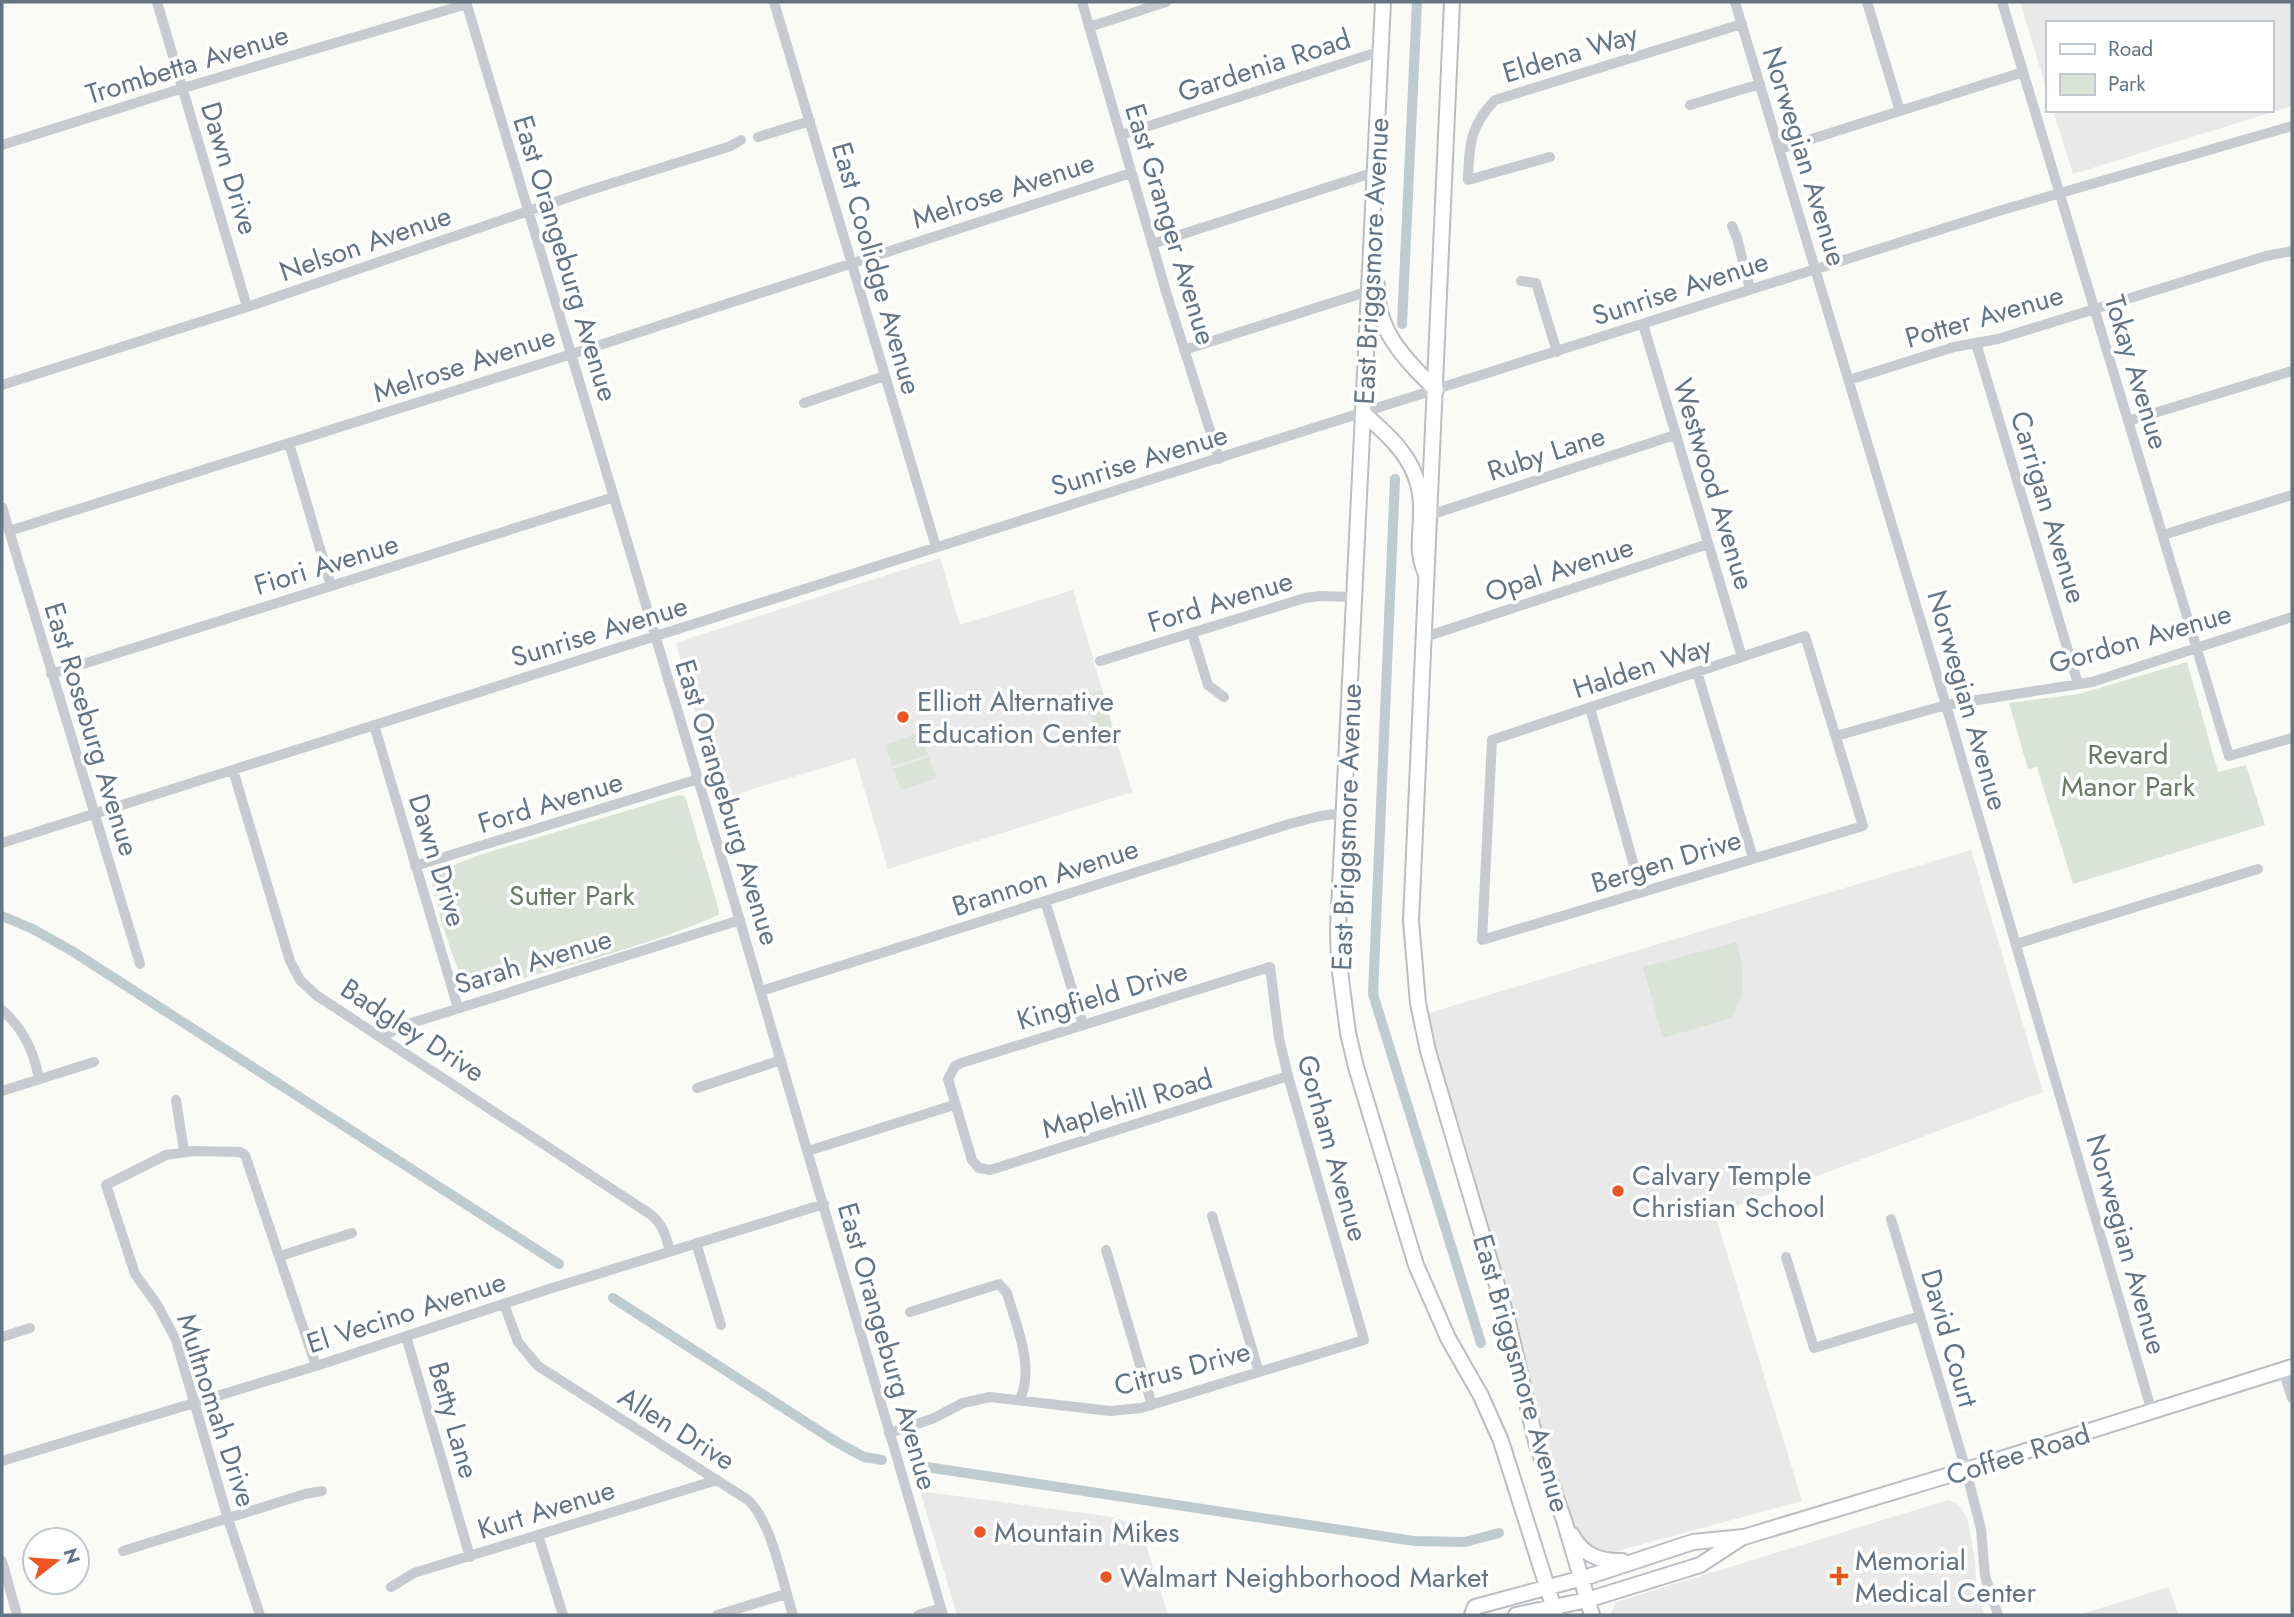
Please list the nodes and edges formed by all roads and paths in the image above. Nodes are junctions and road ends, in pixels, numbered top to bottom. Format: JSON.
{"nodes":[{"id":1,"x":158,"y":2,"type":"edge"},
{"id":2,"x":774,"y":2,"type":"edge"},
{"id":3,"x":1082,"y":2,"type":"edge"},
{"id":4,"x":1166,"y":2,"type":"edge"},
{"id":5,"x":1383,"y":2,"type":"edge"},
{"id":6,"x":1452,"y":2,"type":"edge"},
{"id":7,"x":1735,"y":2,"type":"edge"},
{"id":8,"x":1867,"y":2,"type":"edge"},
{"id":9,"x":2002,"y":2,"type":"edge"},
{"id":10,"x":466,"y":3,"type":"edge"},
{"id":11,"x":1742,"y":24,"type":"junction"},
{"id":12,"x":1089,"y":26,"type":"junction"},
{"id":13,"x":1381,"y":51,"type":"junction"},
{"id":14,"x":2023,"y":72,"type":"junction"},
{"id":15,"x":1760,"y":84,"type":"junction"},
{"id":16,"x":183,"y":88,"type":"junction"},
{"id":17,"x":1690,"y":105,"type":"dead end"},
{"id":18,"x":1900,"y":111,"type":"junction"},
{"id":19,"x":810,"y":121,"type":"junction"},
{"id":20,"x":2292,"y":125,"type":"edge"},
{"id":21,"x":1121,"y":135,"type":"junction"},
{"id":22,"x":758,"y":137,"type":"dead end"},
{"id":23,"x":741,"y":140,"type":"dead end"},
{"id":24,"x":2,"y":145,"type":"edge"},
{"id":25,"x":1780,"y":149,"type":"junction"},
{"id":26,"x":1550,"y":158,"type":"dead end"},
{"id":27,"x":1375,"y":172,"type":"junction"},
{"id":28,"x":1131,"y":173,"type":"junction"},
{"id":29,"x":2059,"y":193,"type":"junction"},
{"id":30,"x":529,"y":212,"type":"junction"},
{"id":31,"x":1732,"y":226,"type":"dead end"},
{"id":32,"x":1372,"y":235,"type":"junction"},
{"id":33,"x":1152,"y":244,"type":"junction"},
{"id":34,"x":2292,"y":251,"type":"edge"},
{"id":35,"x":852,"y":263,"type":"junction"},
{"id":36,"x":1816,"y":269,"type":"junction"},
{"id":37,"x":1521,"y":281,"type":"dead end"},
{"id":38,"x":1750,"y":289,"type":"junction"},
{"id":39,"x":1369,"y":291,"type":"junction"},
{"id":40,"x":247,"y":307,"type":"junction"},
{"id":41,"x":2094,"y":309,"type":"junction"},
{"id":42,"x":1643,"y":324,"type":"junction"},
{"id":43,"x":1976,"y":343,"type":"junction"},
{"id":44,"x":1184,"y":350,"type":"junction"},
{"id":45,"x":1557,"y":352,"type":"junction"},
{"id":46,"x":572,"y":354,"type":"junction"},
{"id":47,"x":2292,"y":371,"type":"edge"},
{"id":48,"x":885,"y":376,"type":"junction"},
{"id":49,"x":1849,"y":380,"type":"junction"},
{"id":50,"x":2,"y":385,"type":"edge"},
{"id":51,"x":1436,"y":390,"type":"junction"},
{"id":52,"x":804,"y":403,"type":"dead end"},
{"id":53,"x":1363,"y":413,"type":"junction"},
{"id":54,"x":2128,"y":421,"type":"junction"},
{"id":55,"x":1675,"y":435,"type":"junction"},
{"id":56,"x":289,"y":443,"type":"junction"},
{"id":57,"x":1219,"y":459,"type":"junction"},
{"id":58,"x":2292,"y":495,"type":"edge"},
{"id":59,"x":614,"y":497,"type":"junction"},
{"id":60,"x":2,"y":507,"type":"edge"},
{"id":61,"x":1430,"y":515,"type":"junction"},
{"id":62,"x":9,"y":531,"type":"junction"},
{"id":63,"x":2163,"y":535,"type":"junction"},
{"id":64,"x":1708,"y":544,"type":"junction"},
{"id":65,"x":936,"y":547,"type":"junction"},
{"id":66,"x":1427,"y":580,"type":"junction"},
{"id":67,"x":331,"y":586,"type":"junction"},
{"id":68,"x":1354,"y":597,"type":"junction"},
{"id":69,"x":2292,"y":617,"type":"edge"},
{"id":70,"x":1192,"y":633,"type":"junction"},
{"id":71,"x":656,"y":636,"type":"junction"},
{"id":72,"x":1424,"y":637,"type":"junction"},
{"id":73,"x":2196,"y":648,"type":"junction"},
{"id":74,"x":1742,"y":657,"type":"junction"},
{"id":75,"x":1100,"y":661,"type":"dead end"},
{"id":76,"x":1697,"y":672,"type":"junction"},
{"id":77,"x":51,"y":674,"type":"junction"},
{"id":78,"x":2078,"y":684,"type":"junction"},
{"id":79,"x":1224,"y":696,"type":"dead end"},
{"id":80,"x":1946,"y":705,"type":"junction"},
{"id":81,"x":1590,"y":708,"type":"junction"},
{"id":82,"x":374,"y":726,"type":"junction"},
{"id":83,"x":1836,"y":736,"type":"junction"},
{"id":84,"x":2292,"y":738,"type":"edge"},
{"id":85,"x":233,"y":770,"type":"junction"},
{"id":86,"x":698,"y":779,"type":"junction"},
{"id":87,"x":1344,"y":813,"type":"junction"},
{"id":88,"x":93,"y":814,"type":"junction"},
{"id":89,"x":2,"y":843,"type":"edge"},
{"id":90,"x":1753,"y":858,"type":"junction"},
{"id":91,"x":415,"y":866,"type":"junction"},
{"id":92,"x":2259,"y":869,"type":"dead end"},
{"id":93,"x":1641,"y":891,"type":"junction"},
{"id":94,"x":1045,"y":901,"type":"junction"},
{"id":95,"x":740,"y":920,"type":"junction"},
{"id":96,"x":1482,"y":940,"type":"joint"},
{"id":97,"x":2016,"y":944,"type":"junction"},
{"id":98,"x":140,"y":964,"type":"dead end"},
{"id":99,"x":1270,"y":967,"type":"joint"},
{"id":100,"x":761,"y":991,"type":"junction"},
{"id":101,"x":458,"y":1008,"type":"junction"},
{"id":102,"x":2,"y":1010,"type":"edge"},
{"id":103,"x":1083,"y":1025,"type":"junction"},
{"id":104,"x":383,"y":1037,"type":"junction"},
{"id":105,"x":781,"y":1060,"type":"junction"},
{"id":106,"x":94,"y":1062,"type":"dead end"},
{"id":107,"x":1288,"y":1076,"type":"junction"},
{"id":108,"x":39,"y":1079,"type":"junction"},
{"id":109,"x":697,"y":1088,"type":"dead end"},
{"id":110,"x":2,"y":1091,"type":"edge"},
{"id":111,"x":176,"y":1100,"type":"dead end"},
{"id":112,"x":954,"y":1105,"type":"junction"},
{"id":113,"x":184,"y":1151,"type":"junction"},
{"id":114,"x":808,"y":1151,"type":"junction"},
{"id":115,"x":824,"y":1205,"type":"junction"},
{"id":116,"x":1212,"y":1216,"type":"dead end"},
{"id":117,"x":1891,"y":1219,"type":"dead end"},
{"id":118,"x":352,"y":1233,"type":"dead end"},
{"id":119,"x":696,"y":1243,"type":"junction"},
{"id":120,"x":1105,"y":1250,"type":"dead end"},
{"id":121,"x":670,"y":1251,"type":"junction"},
{"id":122,"x":280,"y":1256,"type":"junction"},
{"id":123,"x":1786,"y":1257,"type":"dead end"},
{"id":124,"x":504,"y":1304,"type":"junction"},
{"id":125,"x":910,"y":1312,"type":"dead end"},
{"id":126,"x":1920,"y":1316,"type":"junction"},
{"id":127,"x":721,"y":1325,"type":"dead end"},
{"id":128,"x":30,"y":1328,"type":"dead end"},
{"id":129,"x":407,"y":1336,"type":"junction"},
{"id":130,"x":2,"y":1337,"type":"edge"},
{"id":131,"x":1364,"y":1340,"type":"joint"},
{"id":132,"x":316,"y":1366,"type":"junction"},
{"id":133,"x":2288,"y":1369,"type":"edge"},
{"id":134,"x":1259,"y":1372,"type":"junction"},
{"id":135,"x":2292,"y":1398,"type":"edge"},
{"id":136,"x":1020,"y":1399,"type":"junction"},
{"id":137,"x":194,"y":1401,"type":"junction"},
{"id":138,"x":1152,"y":1405,"type":"junction"},
{"id":139,"x":2152,"y":1412,"type":"junction"},
{"id":140,"x":889,"y":1433,"type":"junction"},
{"id":141,"x":2,"y":1461,"type":"edge"},
{"id":142,"x":1966,"y":1470,"type":"junction"},
{"id":143,"x":717,"y":1480,"type":"junction"},
{"id":144,"x":322,"y":1491,"type":"dead end"},
{"id":145,"x":228,"y":1519,"type":"junction"},
{"id":146,"x":1564,"y":1520,"type":"junction"},
{"id":147,"x":538,"y":1535,"type":"junction"},
{"id":148,"x":1744,"y":1537,"type":"junction"},
{"id":149,"x":123,"y":1551,"type":"dead end"},
{"id":150,"x":470,"y":1557,"type":"junction"},
{"id":151,"x":1637,"y":1560,"type":"junction"},
{"id":152,"x":2,"y":1561,"type":"edge"},
{"id":153,"x":1581,"y":1578,"type":"junction"},
{"id":154,"x":391,"y":1587,"type":"dead end"},
{"id":155,"x":1547,"y":1587,"type":"junction"},
{"id":156,"x":786,"y":1594,"type":"junction"},
{"id":157,"x":1587,"y":1600,"type":"junction"},
{"id":158,"x":1555,"y":1611,"type":"edge"},
{"id":159,"x":942,"y":1612,"type":"edge"},
{"id":160,"x":17,"y":1615,"type":"edge"},
{"id":161,"x":260,"y":1615,"type":"edge"},
{"id":162,"x":563,"y":1615,"type":"edge"},
{"id":163,"x":716,"y":1615,"type":"edge"},
{"id":164,"x":793,"y":1615,"type":"edge"},
{"id":165,"x":918,"y":1615,"type":"edge"},
{"id":166,"x":1472,"y":1615,"type":"edge"},
{"id":167,"x":1516,"y":1615,"type":"edge"},
{"id":168,"x":1592,"y":1615,"type":"edge"},
{"id":169,"x":1998,"y":1615,"type":"edge"}],
"edges":[{"from":1,"to":16,"type":"street","name":"Dawn Drive"},
{"from":2,"to":19,"type":"street","name":"East Coolidge Avenue"},
{"from":3,"to":12,"type":"street","name":"East Granger Avenue"},
{"from":4,"to":12,"type":"street"},
{"from":5,"to":13,"type":"main road","name":"East Briggsmore Avenue"},
{"from":6,"to":51,"type":"main road","name":"East Briggsmore Avenue"},
{"from":7,"to":11,"type":"street","name":"Norwegian Avenue"},
{"from":8,"to":18,"type":"street"},
{"from":9,"to":14,"type":"street","name":"Tokay Avenue"},
{"from":10,"to":16,"type":"street","name":"Trombetta Avenue"},
{"from":10,"to":30,"type":"street","name":"East Orangeburg Avenue"},
{"from":11,"to":15,"type":"street","name":"Norwegian Avenue"},
{"from":11,"to":26,"type":"street","name":"Eldena Way"},
{"from":12,"to":21,"type":"street","name":"East Granger Avenue"},
{"from":13,"to":21,"type":"street","name":"Gardenia Road"},
{"from":13,"to":27,"type":"main road","name":"East Briggsmore Avenue"},
{"from":14,"to":18,"type":"street"},
{"from":14,"to":29,"type":"street","name":"Tokay Avenue"},
{"from":15,"to":17,"type":"street"},
{"from":15,"to":25,"type":"street","name":"Norwegian Avenue"},
{"from":16,"to":24,"type":"street","name":"Trombetta Avenue"},
{"from":16,"to":40,"type":"street","name":"Dawn Drive"},
{"from":18,"to":25,"type":"street"},
{"from":19,"to":22,"type":"street"},
{"from":19,"to":35,"type":"street","name":"East Coolidge Avenue"},
{"from":20,"to":29,"type":"street","name":"Sunrise Avenue"},
{"from":21,"to":28,"type":"street","name":"East Granger Avenue"},
{"from":23,"to":30,"type":"street","name":"Nelson Avenue"},
{"from":25,"to":36,"type":"street","name":"Norwegian Avenue"},
{"from":27,"to":32,"type":"main road","name":"East Briggsmore Avenue"},
{"from":27,"to":33,"type":"street"},
{"from":28,"to":33,"type":"street","name":"East Granger Avenue"},
{"from":28,"to":35,"type":"street","name":"Melrose Avenue"},
{"from":29,"to":36,"type":"street","name":"Sunrise Avenue"},
{"from":29,"to":41,"type":"street","name":"Tokay Avenue"},
{"from":30,"to":40,"type":"street","name":"Nelson Avenue"},
{"from":30,"to":46,"type":"street","name":"East Orangeburg Avenue"},
{"from":31,"to":38,"type":"street"},
{"from":32,"to":39,"type":"main road","name":"East Briggsmore Avenue"},
{"from":32,"to":51,"type":"main road"},
{"from":33,"to":44,"type":"street","name":"East Granger Avenue"},
{"from":34,"to":41,"type":"street","name":"Potter Avenue"},
{"from":35,"to":46,"type":"street","name":"Melrose Avenue"},
{"from":35,"to":48,"type":"street","name":"East Coolidge Avenue"},
{"from":36,"to":38,"type":"street","name":"Sunrise Avenue"},
{"from":36,"to":49,"type":"street","name":"Norwegian Avenue"},
{"from":37,"to":45,"type":"street"},
{"from":38,"to":42,"type":"street","name":"Sunrise Avenue"},
{"from":39,"to":44,"type":"street"},
{"from":39,"to":53,"type":"main road","name":"East Briggsmore Avenue"},
{"from":40,"to":50,"type":"street","name":"Nelson Avenue"},
{"from":41,"to":43,"type":"street","name":"Potter Avenue"},
{"from":41,"to":54,"type":"street","name":"Tokay Avenue"},
{"from":42,"to":45,"type":"street","name":"Sunrise Avenue"},
{"from":42,"to":55,"type":"street","name":"Westwood Avenue"},
{"from":43,"to":49,"type":"street","name":"Potter Avenue"},
{"from":43,"to":78,"type":"street","name":"Carrigan Avenue"},
{"from":44,"to":57,"type":"street","name":"East Granger Avenue"},
{"from":45,"to":51,"type":"street","name":"Sunrise Avenue"},
{"from":46,"to":56,"type":"street","name":"Melrose Avenue"},
{"from":46,"to":59,"type":"street","name":"East Orangeburg Avenue"},
{"from":47,"to":54,"type":"street"},
{"from":48,"to":52,"type":"street"},
{"from":48,"to":65,"type":"street","name":"East Coolidge Avenue"},
{"from":49,"to":80,"type":"street","name":"Norwegian Avenue"},
{"from":51,"to":53,"type":"street","name":"Sunrise Avenue"},
{"from":51,"to":61,"type":"main road","name":"East Briggsmore Avenue"},
{"from":53,"to":57,"type":"street","name":"Sunrise Avenue"},
{"from":53,"to":66,"type":"main road"},
{"from":53,"to":68,"type":"main road","name":"East Briggsmore Avenue"},
{"from":54,"to":63,"type":"street","name":"Tokay Avenue"},
{"from":55,"to":61,"type":"street","name":"Ruby Lane"},
{"from":55,"to":64,"type":"street","name":"Westwood Avenue"},
{"from":56,"to":62,"type":"street","name":"Melrose Avenue"},
{"from":56,"to":67,"type":"street"},
{"from":57,"to":65,"type":"street","name":"Sunrise Avenue"},
{"from":58,"to":63,"type":"street"},
{"from":59,"to":67,"type":"street","name":"Fiori Avenue"},
{"from":59,"to":71,"type":"street","name":"East Orangeburg Avenue"},
{"from":60,"to":62,"type":"street","name":"East Roseburg Avenue"},
{"from":61,"to":66,"type":"main road","name":"East Briggsmore Avenue"},
{"from":62,"to":77,"type":"street","name":"East Roseburg Avenue"},
{"from":63,"to":73,"type":"street","name":"Tokay Avenue"},
{"from":64,"to":72,"type":"street","name":"Opal Avenue"},
{"from":64,"to":74,"type":"street","name":"Westwood Avenue"},
{"from":65,"to":71,"type":"street","name":"Sunrise Avenue"},
{"from":66,"to":72,"type":"main road","name":"East Briggsmore Avenue"},
{"from":67,"to":77,"type":"street","name":"Fiori Avenue"},
{"from":68,"to":70,"type":"street","name":"Ford Avenue"},
{"from":68,"to":87,"type":"main road","name":"East Briggsmore Avenue"},
{"from":69,"to":73,"type":"street","name":"Gordon Avenue"},
{"from":70,"to":75,"type":"street","name":"Ford Avenue"},
{"from":70,"to":79,"type":"street"},
{"from":71,"to":82,"type":"street","name":"Sunrise Avenue"},
{"from":71,"to":86,"type":"street","name":"East Orangeburg Avenue"},
{"from":72,"to":146,"type":"main road","name":"East Briggsmore Avenue"},
{"from":73,"to":78,"type":"street","name":"Gordon Avenue"},
{"from":73,"to":84,"type":"street","name":"Tokay Avenue"},
{"from":74,"to":76,"type":"street","name":"Halden Way"},
{"from":74,"to":83,"type":"street","name":"Halden Way"},
{"from":76,"to":81,"type":"street","name":"Halden Way"},
{"from":76,"to":90,"type":"street"},
{"from":77,"to":88,"type":"street","name":"East Roseburg Avenue"},
{"from":78,"to":80,"type":"street","name":"Gordon Avenue"},
{"from":80,"to":83,"type":"street","name":"Gordon Avenue"},
{"from":80,"to":97,"type":"street","name":"Norwegian Avenue"},
{"from":81,"to":93,"type":"street"},
{"from":81,"to":96,"type":"street","name":"Halden Way"},
{"from":82,"to":85,"type":"street","name":"Sunrise Avenue"},
{"from":82,"to":91,"type":"street","name":"Dawn Drive"},
{"from":83,"to":90,"type":"street","name":"Bergen Drive"},
{"from":85,"to":88,"type":"street","name":"Sunrise Avenue"},
{"from":85,"to":104,"type":"street","name":"Badgley Drive"},
{"from":86,"to":91,"type":"street","name":"Ford Avenue"},
{"from":86,"to":95,"type":"street","name":"East Orangeburg Avenue"},
{"from":87,"to":94,"type":"street","name":"Brannon Avenue"},
{"from":87,"to":155,"type":"main road","name":"East Briggsmore Avenue"},
{"from":88,"to":89,"type":"street","name":"Sunrise Avenue"},
{"from":88,"to":98,"type":"street","name":"East Roseburg Avenue"},
{"from":90,"to":93,"type":"street","name":"Bergen Drive"},
{"from":91,"to":101,"type":"street","name":"Dawn Drive"},
{"from":92,"to":97,"type":"street"},
{"from":93,"to":96,"type":"street","name":"Bergen Drive"},
{"from":94,"to":100,"type":"street","name":"Brannon Avenue"},
{"from":94,"to":103,"type":"street"},
{"from":95,"to":100,"type":"street","name":"East Orangeburg Avenue"},
{"from":95,"to":101,"type":"street","name":"Sarah Avenue"},
{"from":97,"to":139,"type":"street","name":"Norwegian Avenue"},
{"from":99,"to":103,"type":"street","name":"Kingfield Drive"},
{"from":99,"to":107,"type":"street","name":"Gorham Avenue"},
{"from":100,"to":105,"type":"street","name":"East Orangeburg Avenue"},
{"from":101,"to":104,"type":"street","name":"Sarah Avenue"},
{"from":102,"to":108,"type":"street"},
{"from":103,"to":112,"type":"street","name":"Kingfield Drive"},
{"from":104,"to":121,"type":"street","name":"Badgley Drive"},
{"from":105,"to":109,"type":"street"},
{"from":105,"to":114,"type":"street","name":"East Orangeburg Avenue"},
{"from":106,"to":108,"type":"street"},
{"from":107,"to":112,"type":"street","name":"Maplehill Road"},
{"from":107,"to":131,"type":"street","name":"Gorham Avenue"},
{"from":108,"to":110,"type":"street"},
{"from":111,"to":113,"type":"street"},
{"from":112,"to":114,"type":"street"},
{"from":113,"to":122,"type":"street"},
{"from":113,"to":137,"type":"street","name":"Multnomah Drive"},
{"from":114,"to":115,"type":"street","name":"East Orangeburg Avenue"},
{"from":115,"to":119,"type":"street","name":"El Vecino Avenue"},
{"from":115,"to":140,"type":"street","name":"East Orangeburg Avenue"},
{"from":116,"to":134,"type":"street"},
{"from":117,"to":126,"type":"street","name":"David Court"},
{"from":118,"to":122,"type":"street"},
{"from":119,"to":121,"type":"street","name":"El Vecino Avenue"},
{"from":119,"to":127,"type":"street"},
{"from":120,"to":138,"type":"street"},
{"from":121,"to":124,"type":"street","name":"El Vecino Avenue"},
{"from":122,"to":132,"type":"street"},
{"from":123,"to":126,"type":"street"},
{"from":124,"to":129,"type":"street","name":"El Vecino Avenue"},
{"from":124,"to":143,"type":"street","name":"Allen Drive"},
{"from":125,"to":136,"type":"street"},
{"from":126,"to":142,"type":"street","name":"David Court"},
{"from":128,"to":130,"type":"street"},
{"from":129,"to":132,"type":"street","name":"El Vecino Avenue"},
{"from":129,"to":150,"type":"street","name":"Betty Lane"},
{"from":131,"to":134,"type":"street","name":"Citrus Drive"},
{"from":132,"to":137,"type":"street","name":"El Vecino Avenue"},
{"from":133,"to":135,"type":"street"},
{"from":133,"to":139,"type":"main road","name":"Coffee Road"},
{"from":134,"to":138,"type":"street","name":"Citrus Drive"},
{"from":136,"to":138,"type":"street","name":"Citrus Drive"},
{"from":136,"to":140,"type":"street","name":"Citrus Drive"},
{"from":137,"to":141,"type":"street","name":"El Vecino Avenue"},
{"from":137,"to":145,"type":"street","name":"Multnomah Drive"},
{"from":139,"to":142,"type":"main road","name":"Coffee Road"},
{"from":140,"to":159,"type":"street","name":"East Orangeburg Avenue"},
{"from":142,"to":148,"type":"main road","name":"Coffee Road"},
{"from":142,"to":169,"type":"street","name":"David Court"},
{"from":143,"to":147,"type":"street","name":"Kurt Avenue"},
{"from":143,"to":156,"type":"street","name":"Allen Drive"},
{"from":144,"to":145,"type":"street"},
{"from":145,"to":149,"type":"street"},
{"from":145,"to":161,"type":"street","name":"Multnomah Drive"},
{"from":146,"to":151,"type":"main road"},
{"from":146,"to":153,"type":"main road","name":"East Briggsmore Avenue"},
{"from":147,"to":150,"type":"street","name":"Kurt Avenue"},
{"from":147,"to":162,"type":"street"},
{"from":148,"to":151,"type":"main road","name":"Coffee Road"},
{"from":148,"to":157,"type":"main road","name":"Coffee Road"},
{"from":150,"to":154,"type":"street","name":"Kurt Avenue"},
{"from":151,"to":153,"type":"main road","name":"Coffee Road"},
{"from":152,"to":160,"type":"street"},
{"from":153,"to":155,"type":"main road","name":"Coffee Road"},
{"from":153,"to":157,"type":"main road","name":"East Briggsmore Avenue"},
{"from":155,"to":158,"type":"main road","name":"East Briggsmore Avenue"},
{"from":155,"to":166,"type":"main road","name":"Coffee Road"},
{"from":156,"to":163,"type":"street"},
{"from":156,"to":164,"type":"street","name":"Allen Drive"},
{"from":157,"to":158,"type":"main road","name":"Coffee Road"},
{"from":157,"to":168,"type":"main road","name":"East Briggsmore Avenue"},
{"from":158,"to":167,"type":"main road","name":"Coffee Road"},
{"from":159,"to":165,"type":"street"}]}
